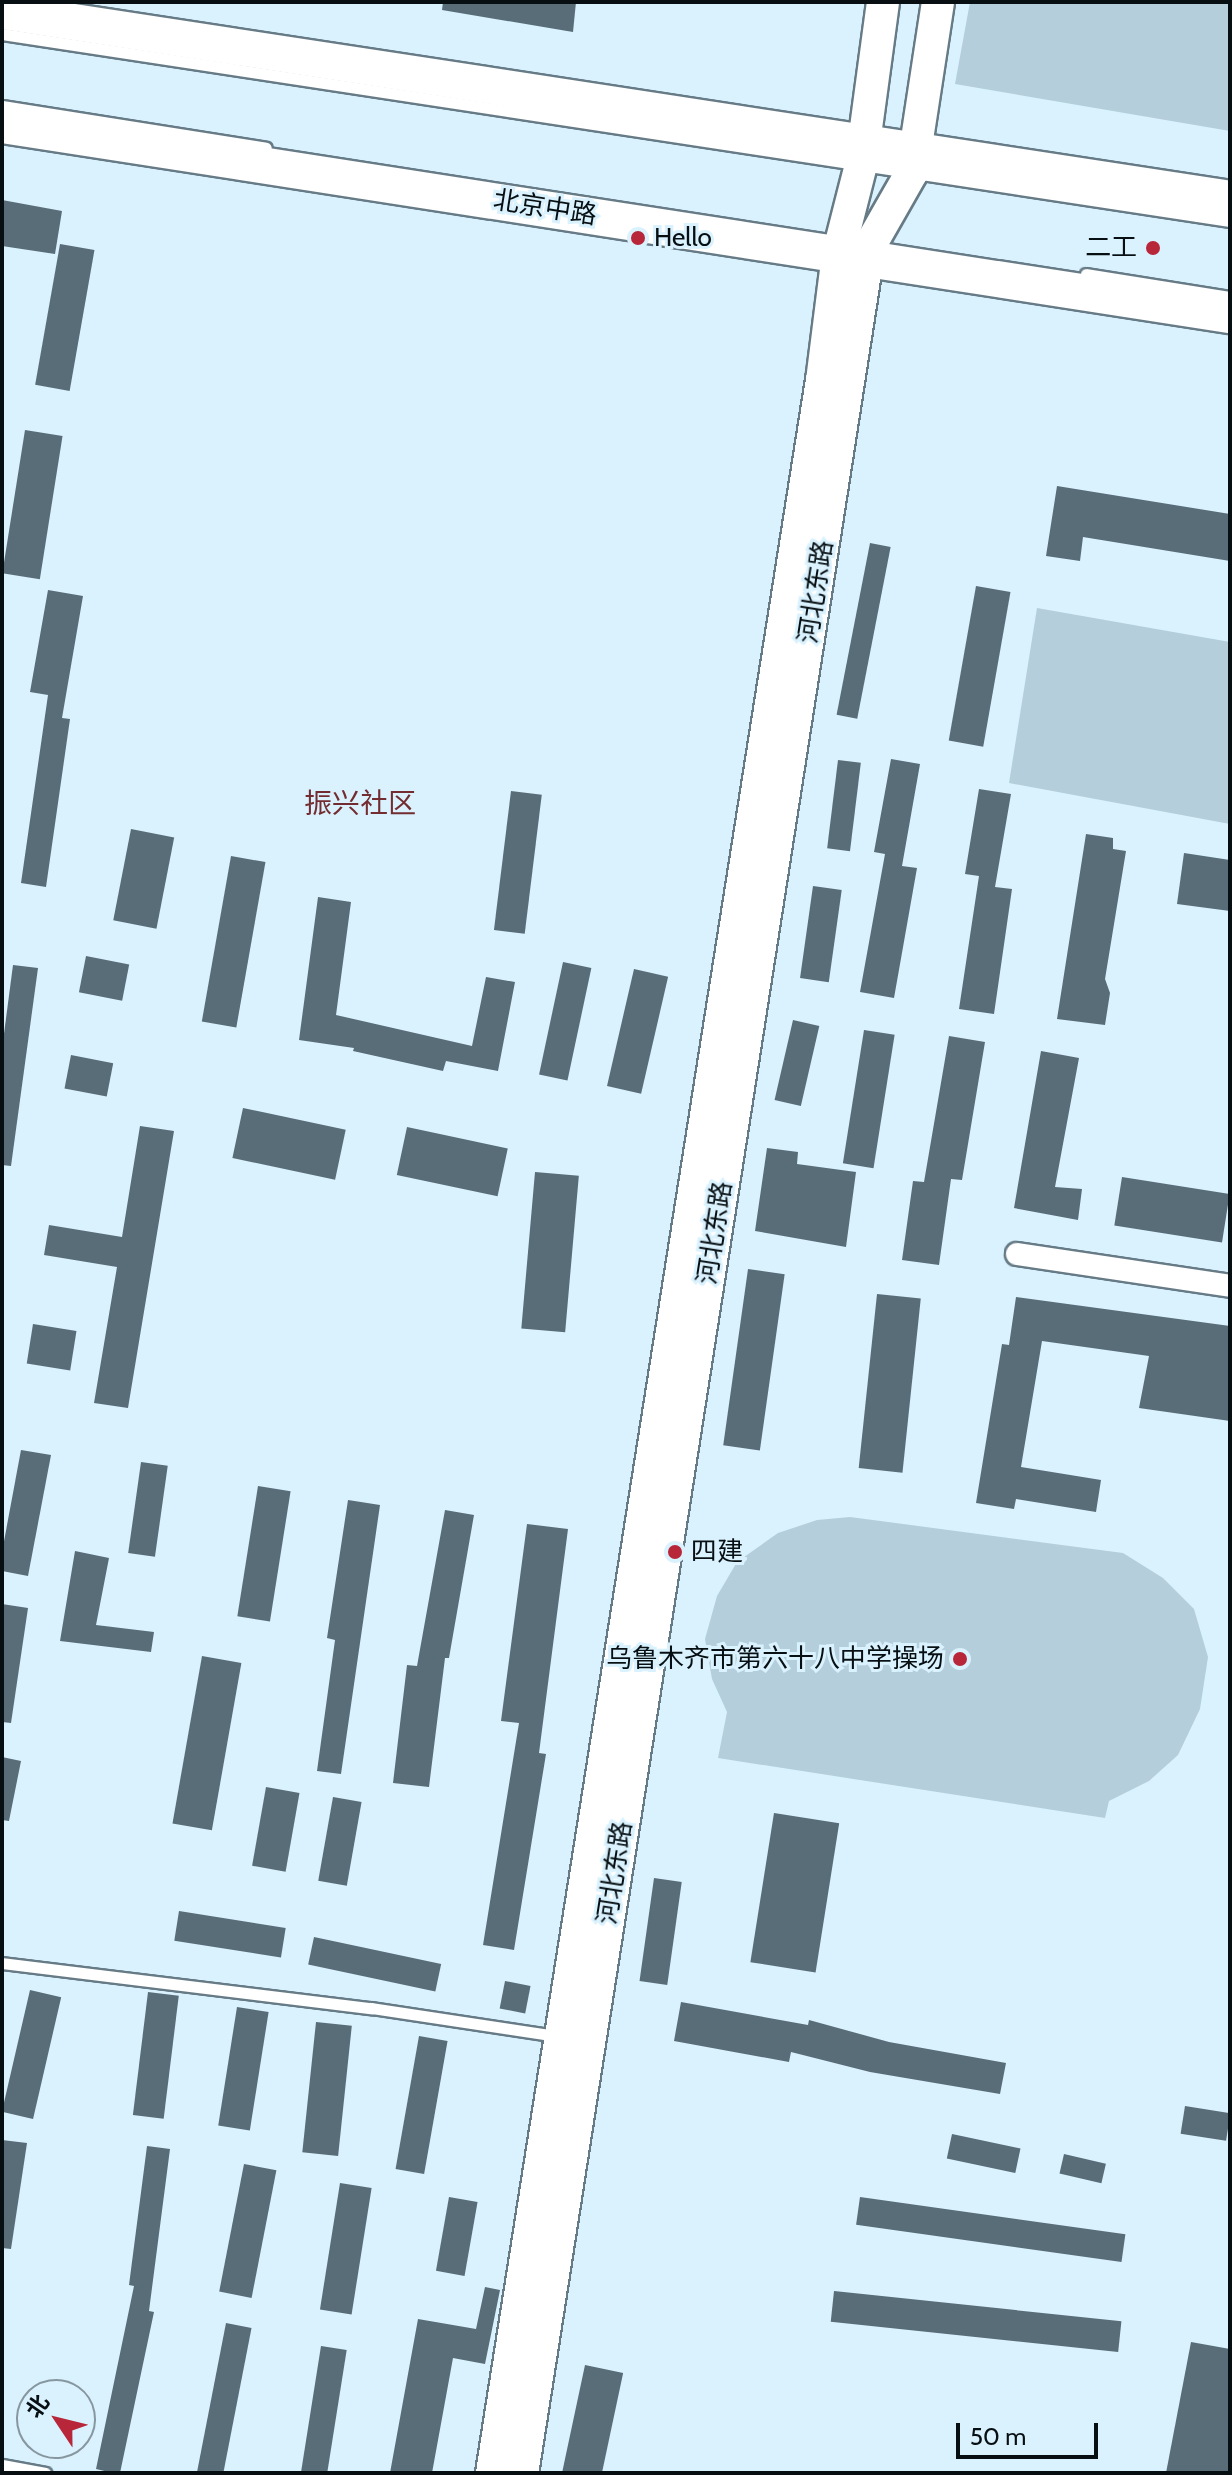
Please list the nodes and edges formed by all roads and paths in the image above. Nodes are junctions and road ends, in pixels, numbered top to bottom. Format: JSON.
{"nodes":[{"id":1,"x":883,"y":2,"type":"edge"},
{"id":2,"x":938,"y":2,"type":"edge"},
{"id":3,"x":2,"y":11,"type":"edge"},
{"id":4,"x":2,"y":34,"type":"edge"},
{"id":5,"x":2,"y":106,"type":"edge"},
{"id":6,"x":2,"y":125,"type":"edge"},
{"id":7,"x":282,"y":150,"type":"dead end"},
{"id":8,"x":862,"y":155,"type":"junction"},
{"id":9,"x":913,"y":160,"type":"junction"},
{"id":10,"x":1230,"y":199,"type":"edge"},
{"id":11,"x":1230,"y":221,"type":"edge"},
{"id":12,"x":855,"y":246,"type":"junction"},
{"id":13,"x":1074,"y":273,"type":"dead end"},
{"id":14,"x":1230,"y":297,"type":"edge"},
{"id":15,"x":1230,"y":315,"type":"edge"},
{"id":16,"x":1017,"y":1254,"type":"dead end"},
{"id":17,"x":1230,"y":1286,"type":"edge"},
{"id":18,"x":2,"y":1963,"type":"edge"},
{"id":19,"x":563,"y":2037,"type":"junction"},
{"id":20,"x":2,"y":2465,"type":"edge"},
{"id":21,"x":45,"y":2473,"type":"edge"},
{"id":22,"x":492,"y":2473,"type":"edge"},
{"id":23,"x":522,"y":2473,"type":"edge"}],
"edges":[{"from":1,"to":8,"type":"main road"},
{"from":2,"to":9,"type":"main road","name":"河北东路"},
{"from":3,"to":8,"type":"main road"},
{"from":4,"to":8,"type":"lane"},
{"from":5,"to":7,"type":"lane"},
{"from":6,"to":12,"type":"main road","name":"北京中路"},
{"from":8,"to":9,"type":"main road"},
{"from":8,"to":12,"type":"main road"},
{"from":9,"to":10,"type":"main road"},
{"from":9,"to":11,"type":"lane"},
{"from":9,"to":12,"type":"main road","name":"河北东路"},
{"from":12,"to":15,"type":"main road","name":"北京中路"},
{"from":12,"to":19,"type":"main road"},
{"from":12,"to":23,"type":"main road","name":"河北东路"},
{"from":13,"to":14,"type":"lane"},
{"from":16,"to":17,"type":"street"},
{"from":18,"to":19,"type":"lane"},
{"from":19,"to":22,"type":"main road"},
{"from":20,"to":21,"type":"lane"}]}
